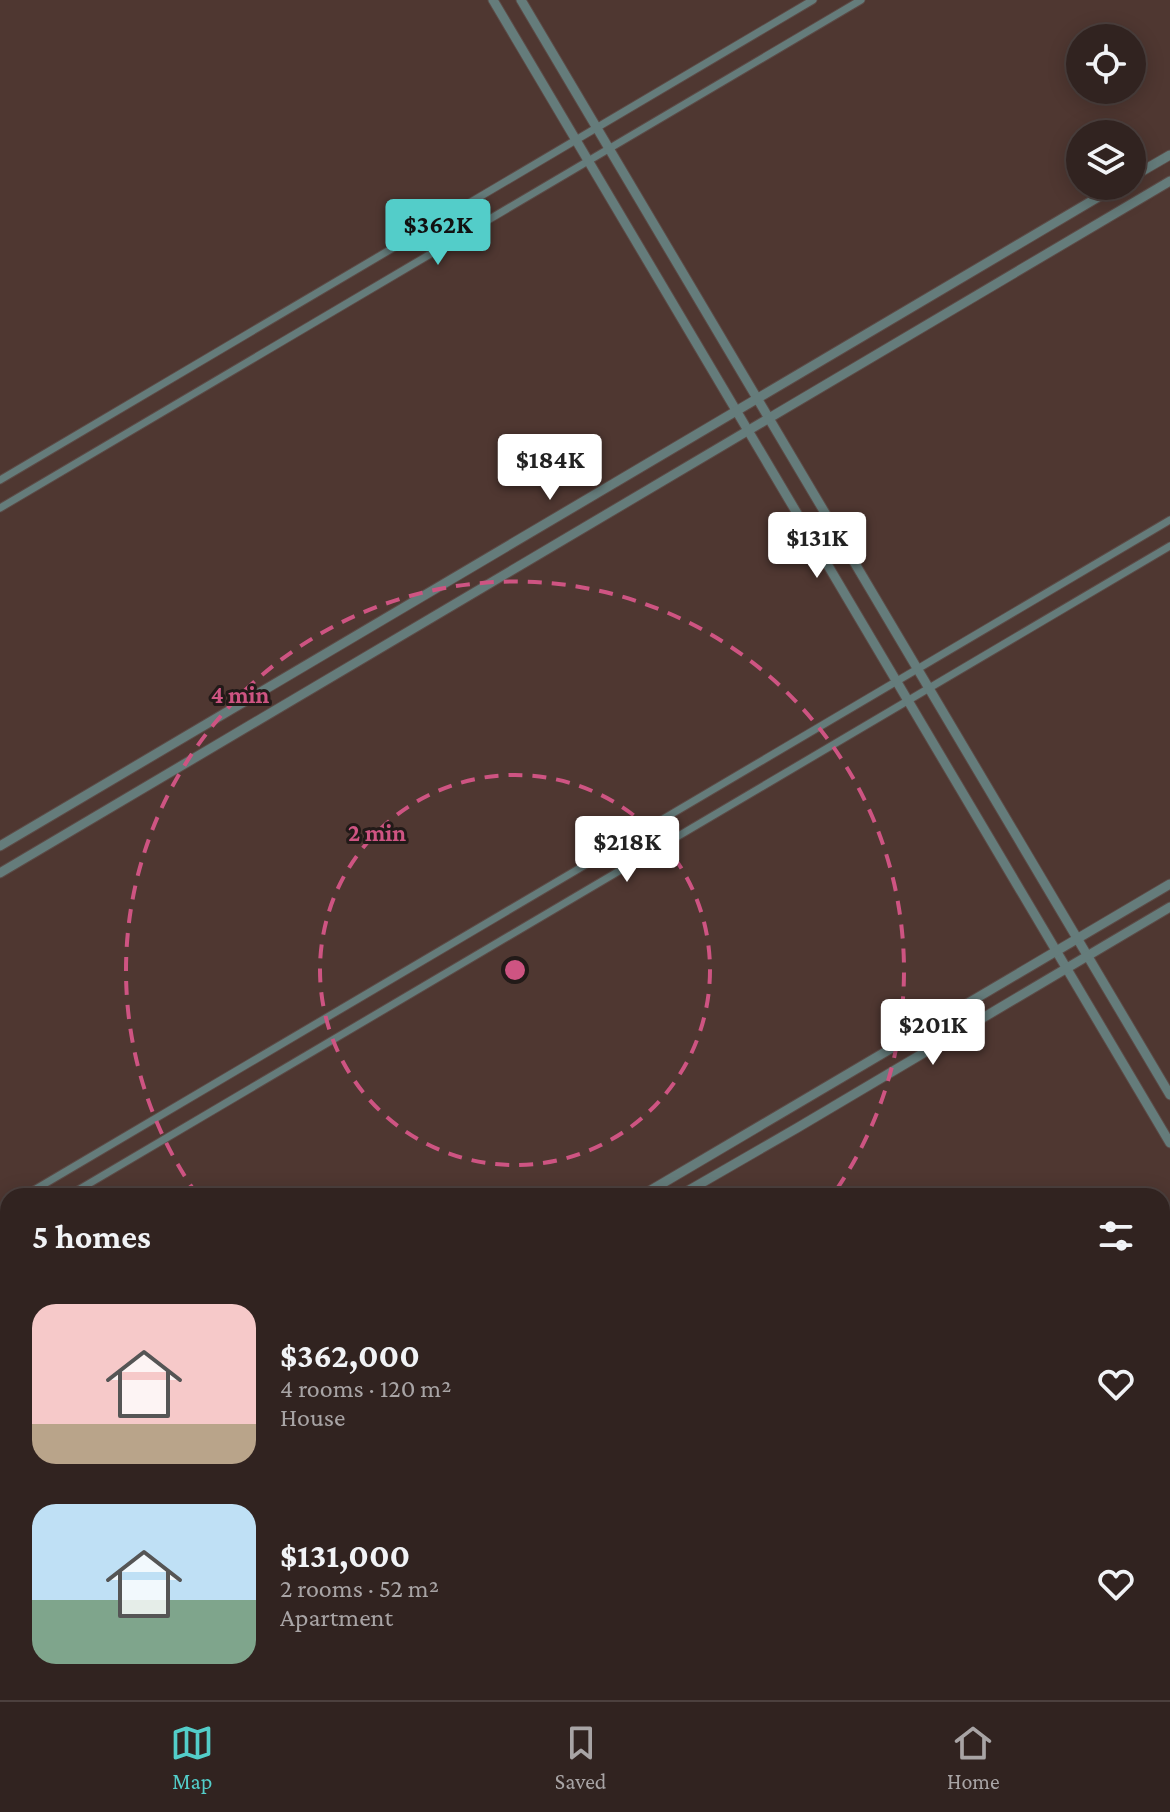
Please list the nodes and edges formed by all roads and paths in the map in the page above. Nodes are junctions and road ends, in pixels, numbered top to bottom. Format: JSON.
{"nodes":[{"id":1,"x":493,"y":0,"type":"edge"},
{"id":2,"x":521,"y":0,"type":"edge"},
{"id":3,"x":813,"y":0,"type":"edge"},
{"id":4,"x":861,"y":0,"type":"edge"},
{"id":5,"x":597,"y":128,"type":"junction"},
{"id":6,"x":576,"y":140,"type":"junction"},
{"id":7,"x":609,"y":149,"type":"junction"},
{"id":8,"x":1170,"y":155,"type":"edge"},
{"id":9,"x":588,"y":161,"type":"junction"},
{"id":10,"x":1146,"y":169,"type":"edge"},
{"id":11,"x":1170,"y":181,"type":"edge"},
{"id":12,"x":1093,"y":200,"type":"edge"},
{"id":13,"x":757,"y":399,"type":"junction"},
{"id":14,"x":736,"y":411,"type":"junction"},
{"id":15,"x":769,"y":418,"type":"junction"},
{"id":16,"x":748,"y":430,"type":"junction"},
{"id":17,"x":0,"y":480,"type":"edge"},
{"id":18,"x":0,"y":508,"type":"edge"},
{"id":19,"x":1170,"y":520,"type":"edge"},
{"id":20,"x":1170,"y":546,"type":"edge"},
{"id":21,"x":917,"y":669,"type":"junction"},
{"id":22,"x":896,"y":682,"type":"junction"},
{"id":23,"x":928,"y":688,"type":"junction"},
{"id":24,"x":907,"y":701,"type":"junction"},
{"id":25,"x":0,"y":846,"type":"edge"},
{"id":26,"x":0,"y":873,"type":"edge"},
{"id":27,"x":1170,"y":884,"type":"edge"},
{"id":28,"x":1170,"y":907,"type":"edge"},
{"id":29,"x":1077,"y":939,"type":"junction"},
{"id":30,"x":1056,"y":951,"type":"junction"},
{"id":31,"x":1087,"y":956,"type":"junction"},
{"id":32,"x":1066,"y":969,"type":"junction"},
{"id":33,"x":1170,"y":1095,"type":"edge"},
{"id":34,"x":1170,"y":1143,"type":"edge"},
{"id":35,"x":681,"y":1173,"type":"junction"},
{"id":36,"x":38,"y":1188,"type":"edge"},
{"id":37,"x":82,"y":1188,"type":"edge"},
{"id":38,"x":655,"y":1188,"type":"edge"},
{"id":39,"x":690,"y":1188,"type":"edge"},
{"id":40,"x":693,"y":1188,"type":"edge"}],
"edges":[{"from":1,"to":6,"type":"street"},
{"from":2,"to":5,"type":"street"},
{"from":3,"to":5,"type":"street"},
{"from":4,"to":7,"type":"street"},
{"from":5,"to":6,"type":"street"},
{"from":5,"to":7,"type":"street"},
{"from":6,"to":9,"type":"street"},
{"from":6,"to":17,"type":"street"},
{"from":7,"to":9,"type":"street"},
{"from":7,"to":13,"type":"street"},
{"from":8,"to":10,"type":"street"},
{"from":9,"to":14,"type":"street"},
{"from":9,"to":18,"type":"street"},
{"from":11,"to":15,"type":"street"},
{"from":12,"to":13,"type":"street"},
{"from":13,"to":14,"type":"street"},
{"from":13,"to":15,"type":"street"},
{"from":14,"to":16,"type":"street"},
{"from":14,"to":25,"type":"street"},
{"from":15,"to":16,"type":"street"},
{"from":15,"to":21,"type":"street"},
{"from":16,"to":22,"type":"street"},
{"from":16,"to":26,"type":"street"},
{"from":19,"to":21,"type":"street"},
{"from":20,"to":23,"type":"street"},
{"from":21,"to":22,"type":"street"},
{"from":21,"to":23,"type":"street"},
{"from":22,"to":24,"type":"street"},
{"from":22,"to":36,"type":"street"},
{"from":23,"to":24,"type":"street"},
{"from":23,"to":29,"type":"street"},
{"from":24,"to":30,"type":"street"},
{"from":24,"to":37,"type":"street"},
{"from":27,"to":29,"type":"street"},
{"from":28,"to":31,"type":"street"},
{"from":29,"to":30,"type":"street"},
{"from":29,"to":31,"type":"street"},
{"from":30,"to":32,"type":"street"},
{"from":30,"to":35,"type":"street"},
{"from":31,"to":32,"type":"street"},
{"from":31,"to":33,"type":"street"},
{"from":32,"to":34,"type":"street"},
{"from":32,"to":40,"type":"street"},
{"from":35,"to":38,"type":"street"},
{"from":35,"to":39,"type":"street"}]}
